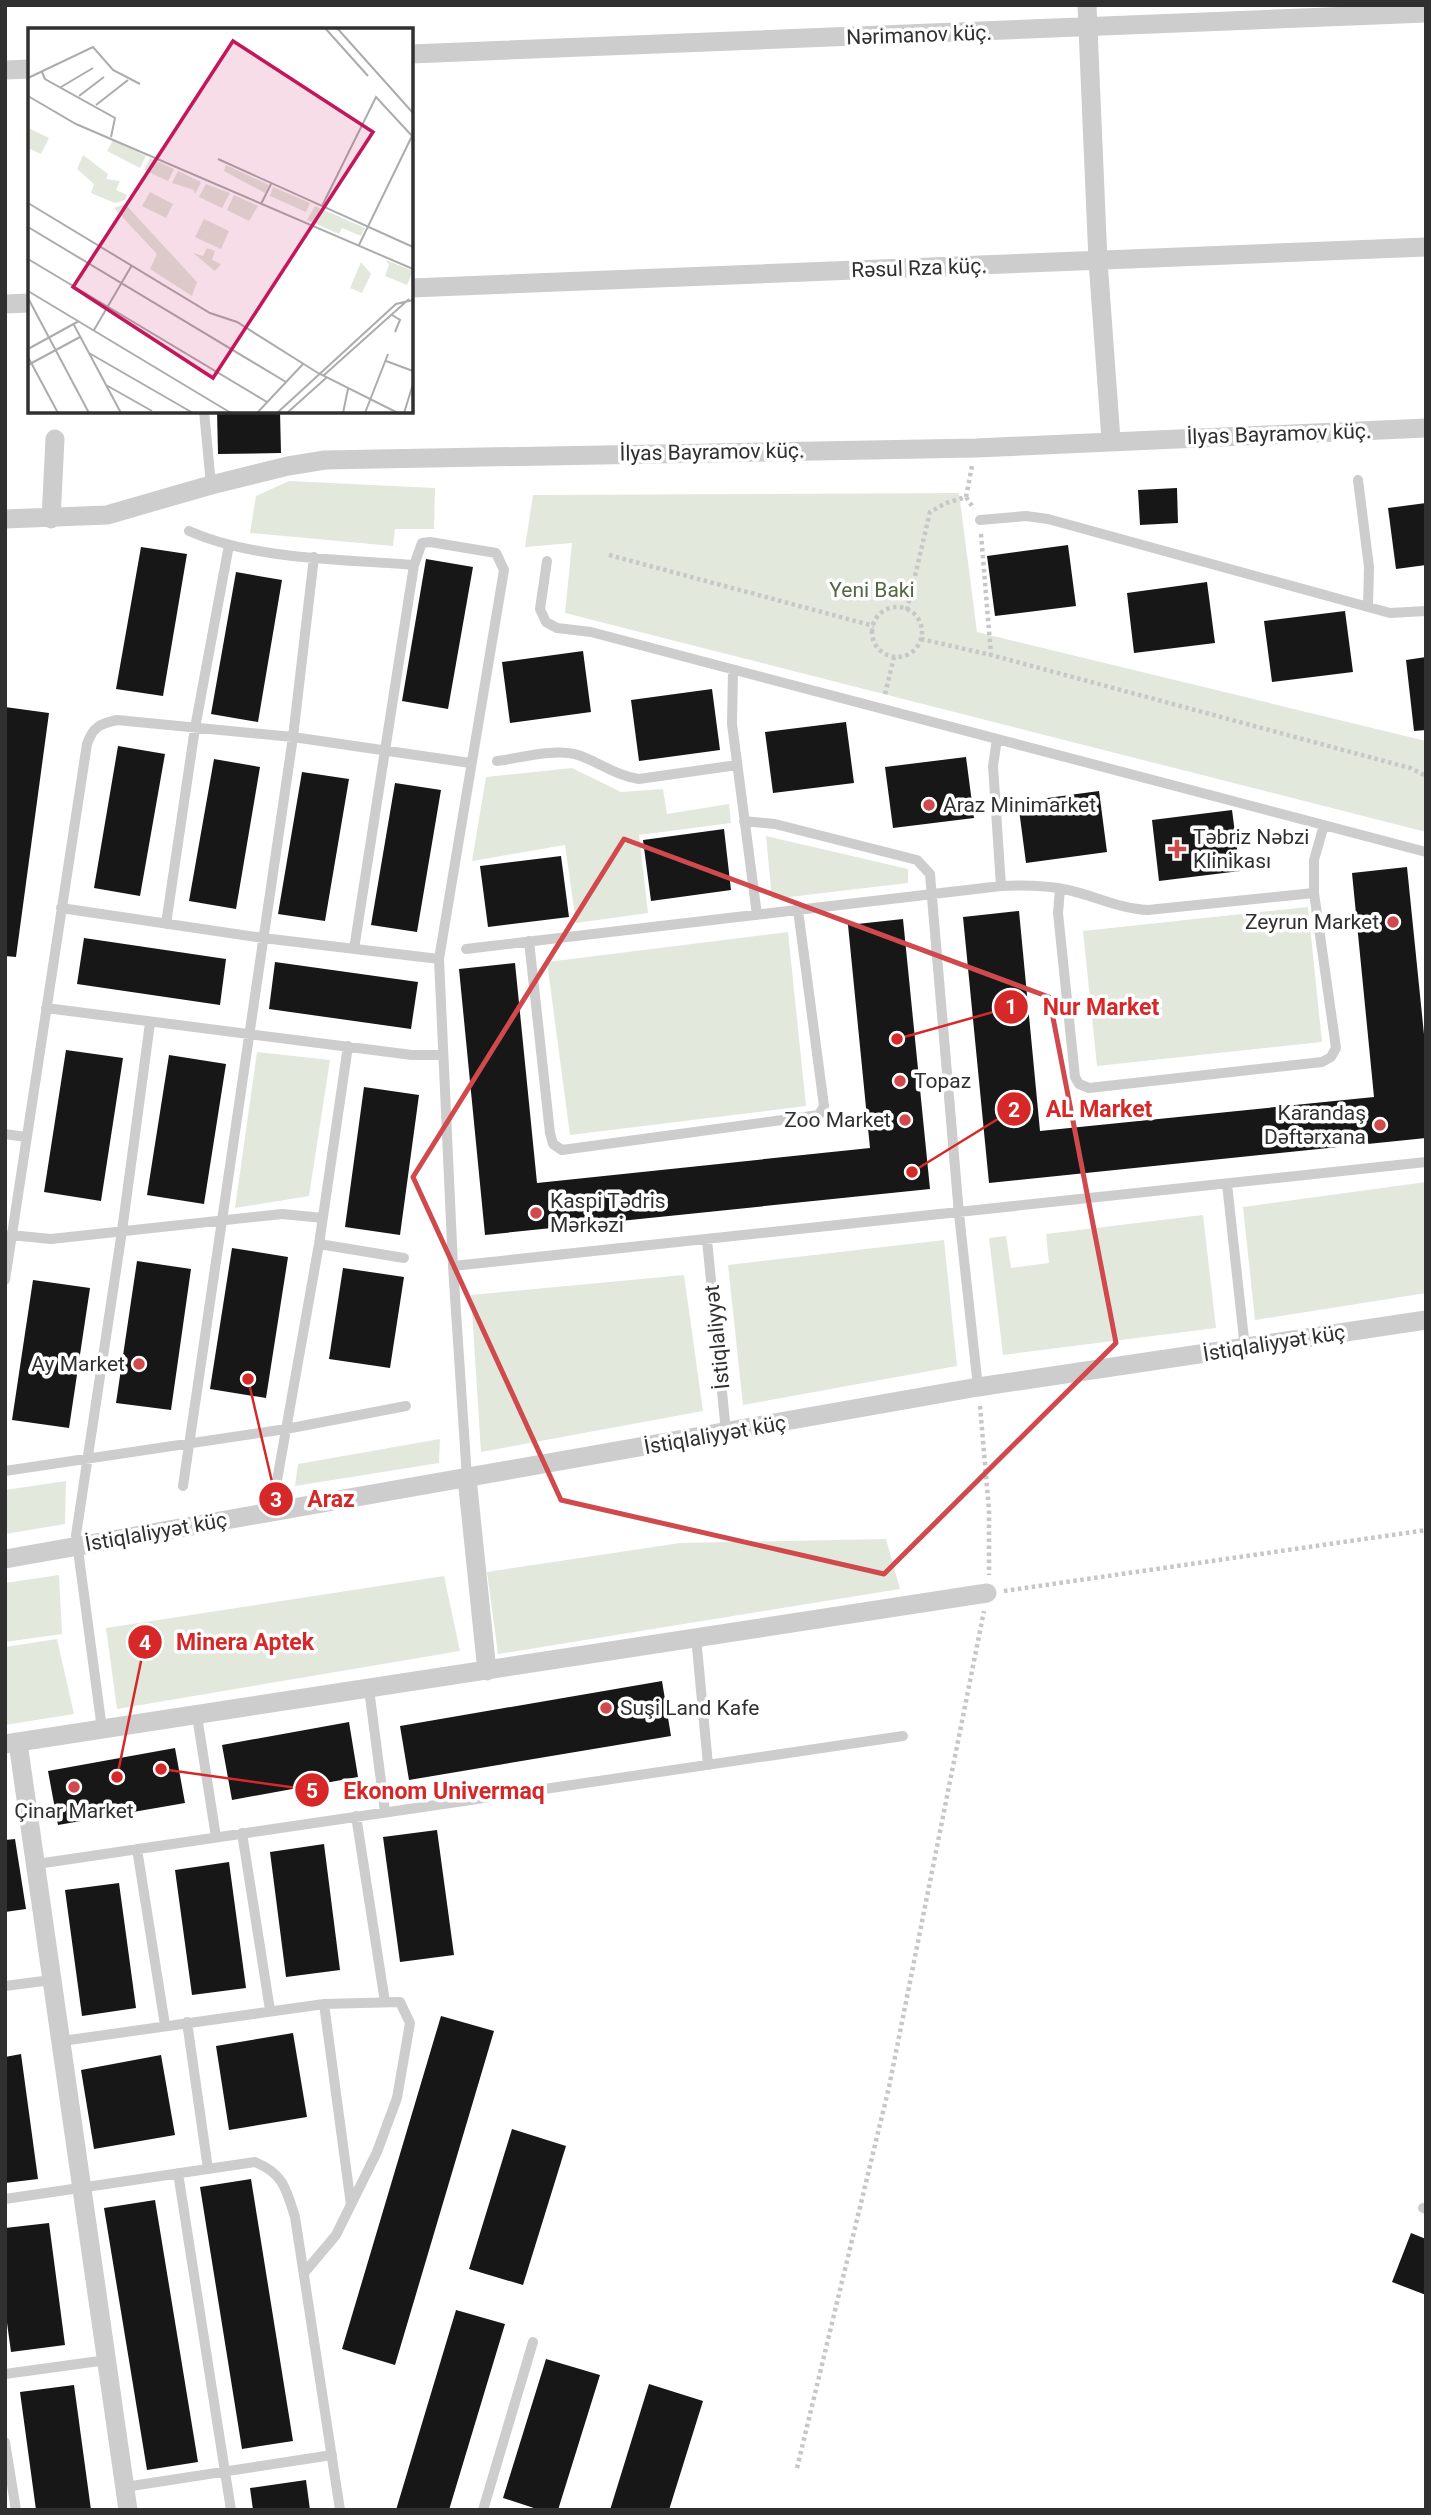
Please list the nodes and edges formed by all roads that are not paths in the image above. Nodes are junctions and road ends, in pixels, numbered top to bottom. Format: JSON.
{"nodes":[{"id":1,"x":1087,"y":5,"type":"edge"},
{"id":2,"x":1426,"y":13,"type":"edge"},
{"id":3,"x":1088,"y":28,"type":"junction"},
{"id":4,"x":413,"y":54,"type":"edge"},
{"id":5,"x":28,"y":69,"type":"edge"},
{"id":6,"x":5,"y":70,"type":"edge"},
{"id":7,"x":1426,"y":247,"type":"edge"},
{"id":8,"x":1098,"y":261,"type":"junction"},
{"id":9,"x":413,"y":288,"type":"edge"},
{"id":10,"x":28,"y":303,"type":"edge"},
{"id":11,"x":5,"y":304,"type":"edge"},
{"id":12,"x":204,"y":413,"type":"edge"},
{"id":13,"x":1426,"y":428,"type":"edge"},
{"id":14,"x":55,"y":439,"type":"dead end"},
{"id":15,"x":1111,"y":440,"type":"junction"},
{"id":16,"x":1357,"y":480,"type":"dead end"},
{"id":17,"x":211,"y":485,"type":"junction"},
{"id":18,"x":5,"y":519,"type":"edge"},
{"id":19,"x":51,"y":519,"type":"junction"},
{"id":20,"x":980,"y":520,"type":"road end"},
{"id":21,"x":189,"y":531,"type":"dead end"},
{"id":22,"x":229,"y":545,"type":"junction"},
{"id":23,"x":314,"y":557,"type":"junction"},
{"id":24,"x":547,"y":562,"type":"dead end"},
{"id":25,"x":414,"y":565,"type":"junction"},
{"id":26,"x":1368,"y":607,"type":"junction"},
{"id":27,"x":1426,"y":611,"type":"edge"},
{"id":28,"x":733,"y":670,"type":"junction"},
{"id":29,"x":195,"y":728,"type":"junction"},
{"id":30,"x":293,"y":737,"type":"junction"},
{"id":31,"x":997,"y":739,"type":"junction"},
{"id":32,"x":384,"y":751,"type":"junction"},
{"id":33,"x":497,"y":761,"type":"dead end"},
{"id":34,"x":470,"y":763,"type":"junction"},
{"id":35,"x":737,"y":765,"type":"junction"},
{"id":36,"x":744,"y":821,"type":"junction"},
{"id":37,"x":1324,"y":825,"type":"junction"},
{"id":38,"x":1426,"y":852,"type":"edge"},
{"id":39,"x":1002,"y":886,"type":"junction"},
{"id":40,"x":1060,"y":889,"type":"junction"},
{"id":41,"x":1314,"y":893,"type":"junction"},
{"id":42,"x":933,"y":894,"type":"junction"},
{"id":43,"x":61,"y":908,"type":"junction"},
{"id":44,"x":798,"y":910,"type":"junction"},
{"id":45,"x":757,"y":915,"type":"junction"},
{"id":46,"x":166,"y":925,"type":"junction"},
{"id":47,"x":263,"y":938,"type":"junction"},
{"id":48,"x":529,"y":942,"type":"junction"},
{"id":49,"x":354,"y":949,"type":"junction"},
{"id":50,"x":466,"y":949,"type":"dead end"},
{"id":51,"x":439,"y":959,"type":"junction"},
{"id":52,"x":46,"y":1008,"type":"junction"},
{"id":53,"x":150,"y":1023,"type":"junction"},
{"id":54,"x":248,"y":1033,"type":"junction"},
{"id":55,"x":348,"y":1046,"type":"junction"},
{"id":56,"x":443,"y":1055,"type":"junction"},
{"id":57,"x":5,"y":1134,"type":"edge"},
{"id":58,"x":25,"y":1137,"type":"junction"},
{"id":59,"x":1426,"y":1162,"type":"edge"},
{"id":60,"x":1227,"y":1184,"type":"junction"},
{"id":61,"x":959,"y":1214,"type":"junction"},
{"id":62,"x":323,"y":1218,"type":"junction"},
{"id":63,"x":224,"y":1221,"type":"junction"},
{"id":64,"x":122,"y":1231,"type":"junction"},
{"id":65,"x":10,"y":1235,"type":"junction"},
{"id":66,"x":707,"y":1240,"type":"junction"},
{"id":67,"x":319,"y":1244,"type":"junction"},
{"id":68,"x":404,"y":1258,"type":"dead end"},
{"id":69,"x":453,"y":1266,"type":"junction"},
{"id":70,"x":5,"y":1280,"type":"edge"},
{"id":71,"x":1426,"y":1320,"type":"edge"},
{"id":72,"x":1245,"y":1348,"type":"junction"},
{"id":73,"x":978,"y":1387,"type":"junction"},
{"id":74,"x":407,"y":1406,"type":"dead end"},
{"id":75,"x":286,"y":1429,"type":"junction"},
{"id":76,"x":727,"y":1433,"type":"junction"},
{"id":77,"x":190,"y":1443,"type":"junction"},
{"id":78,"x":88,"y":1460,"type":"junction"},
{"id":79,"x":5,"y":1471,"type":"edge"},
{"id":80,"x":467,"y":1478,"type":"junction"},
{"id":81,"x":183,"y":1486,"type":"dead end"},
{"id":82,"x":276,"y":1510,"type":"junction"},
{"id":83,"x":76,"y":1546,"type":"junction"},
{"id":84,"x":5,"y":1559,"type":"edge"},
{"id":85,"x":987,"y":1593,"type":"road end"},
{"id":86,"x":696,"y":1637,"type":"junction"},
{"id":87,"x":487,"y":1671,"type":"junction"},
{"id":88,"x":369,"y":1689,"type":"junction"},
{"id":89,"x":197,"y":1716,"type":"junction"},
{"id":90,"x":102,"y":1729,"type":"junction"},
{"id":91,"x":904,"y":1736,"type":"dead end"},
{"id":92,"x":12,"y":1744,"type":"edge"},
{"id":93,"x":708,"y":1765,"type":"junction"},
{"id":94,"x":385,"y":1812,"type":"junction"},
{"id":95,"x":356,"y":1816,"type":"junction"},
{"id":96,"x":242,"y":1833,"type":"junction"},
{"id":97,"x":216,"y":1838,"type":"junction"},
{"id":98,"x":137,"y":1849,"type":"junction"},
{"id":99,"x":37,"y":1864,"type":"junction"},
{"id":100,"x":51,"y":1980,"type":"junction"},
{"id":101,"x":5,"y":1986,"type":"edge"},
{"id":102,"x":385,"y":2002,"type":"junction"},
{"id":103,"x":324,"y":2004,"type":"junction"},
{"id":104,"x":270,"y":2010,"type":"junction"},
{"id":105,"x":187,"y":2022,"type":"junction"},
{"id":106,"x":164,"y":2025,"type":"junction"},
{"id":107,"x":62,"y":2041,"type":"junction"},
{"id":108,"x":208,"y":2169,"type":"junction"},
{"id":109,"x":178,"y":2173,"type":"junction"},
{"id":110,"x":84,"y":2188,"type":"junction"},
{"id":111,"x":5,"y":2199,"type":"edge"},
{"id":112,"x":351,"y":2205,"type":"junction"},
{"id":113,"x":304,"y":2273,"type":"junction"},
{"id":114,"x":533,"y":2342,"type":"dead end"},
{"id":115,"x":107,"y":2360,"type":"junction"},
{"id":116,"x":5,"y":2374,"type":"edge"},
{"id":117,"x":5,"y":2442,"type":"edge"},
{"id":118,"x":332,"y":2455,"type":"junction"},
{"id":119,"x":225,"y":2472,"type":"junction"},
{"id":120,"x":125,"y":2487,"type":"junction"},
{"id":121,"x":16,"y":2510,"type":"edge"},
{"id":122,"x":128,"y":2510,"type":"edge"},
{"id":123,"x":231,"y":2510,"type":"edge"},
{"id":124,"x":341,"y":2510,"type":"edge"},
{"id":125,"x":483,"y":2510,"type":"edge"}],
"edges":[{"from":1,"to":3,"type":"street"},
{"from":2,"to":3,"type":"street","name":"Nərimanov küç."},
{"from":3,"to":4,"type":"street","name":"Nərimanov küç."},
{"from":3,"to":8,"type":"street"},
{"from":5,"to":6,"type":"street"},
{"from":7,"to":8,"type":"street","name":"Rəsul Rza küç."},
{"from":8,"to":9,"type":"street","name":"Rəsul Rza küç."},
{"from":8,"to":15,"type":"street"},
{"from":10,"to":11,"type":"street"},
{"from":12,"to":17,"type":"lane"},
{"from":13,"to":15,"type":"street","name":"İlyas Bayramov küç."},
{"from":14,"to":19,"type":"street"},
{"from":15,"to":17,"type":"street","name":"İlyas Bayramov küç."},
{"from":16,"to":26,"type":"lane"},
{"from":17,"to":19,"type":"street","name":"İlyas Bayramov küç."},
{"from":18,"to":19,"type":"street","name":"İlyas Bayramov küç."},
{"from":20,"to":26,"type":"lane"},
{"from":21,"to":22,"type":"lane"},
{"from":22,"to":23,"type":"lane"},
{"from":22,"to":29,"type":"lane"},
{"from":23,"to":25,"type":"lane"},
{"from":23,"to":30,"type":"lane"},
{"from":24,"to":28,"type":"lane"},
{"from":25,"to":32,"type":"lane"},
{"from":25,"to":34,"type":"lane"},
{"from":26,"to":27,"type":"lane"},
{"from":28,"to":31,"type":"lane"},
{"from":28,"to":35,"type":"lane"},
{"from":29,"to":30,"type":"lane"},
{"from":29,"to":43,"type":"lane"},
{"from":29,"to":46,"type":"lane"},
{"from":30,"to":32,"type":"lane"},
{"from":30,"to":47,"type":"lane"},
{"from":31,"to":37,"type":"lane"},
{"from":31,"to":39,"type":"lane"},
{"from":32,"to":34,"type":"lane"},
{"from":32,"to":49,"type":"lane"},
{"from":33,"to":35,"type":"lane"},
{"from":34,"to":51,"type":"lane"},
{"from":35,"to":36,"type":"lane"},
{"from":36,"to":42,"type":"lane"},
{"from":36,"to":45,"type":"lane"},
{"from":37,"to":38,"type":"lane"},
{"from":37,"to":41,"type":"lane"},
{"from":39,"to":40,"type":"lane"},
{"from":39,"to":42,"type":"lane"},
{"from":40,"to":41,"type":"lane"},
{"from":40,"to":41,"type":"lane"},
{"from":42,"to":44,"type":"lane"},
{"from":42,"to":61,"type":"lane"},
{"from":43,"to":46,"type":"lane"},
{"from":43,"to":52,"type":"lane"},
{"from":44,"to":45,"type":"lane"},
{"from":44,"to":48,"type":"lane"},
{"from":45,"to":48,"type":"lane"},
{"from":46,"to":47,"type":"lane"},
{"from":47,"to":49,"type":"lane"},
{"from":47,"to":54,"type":"lane"},
{"from":48,"to":50,"type":"lane"},
{"from":49,"to":51,"type":"lane"},
{"from":51,"to":56,"type":"lane"},
{"from":52,"to":53,"type":"lane"},
{"from":52,"to":58,"type":"lane"},
{"from":53,"to":54,"type":"lane"},
{"from":53,"to":64,"type":"lane"},
{"from":54,"to":55,"type":"lane"},
{"from":54,"to":63,"type":"lane"},
{"from":55,"to":56,"type":"lane"},
{"from":55,"to":62,"type":"lane"},
{"from":56,"to":69,"type":"lane"},
{"from":57,"to":58,"type":"lane"},
{"from":58,"to":65,"type":"lane"},
{"from":59,"to":60,"type":"lane"},
{"from":60,"to":61,"type":"lane"},
{"from":60,"to":72,"type":"lane"},
{"from":61,"to":66,"type":"lane"},
{"from":61,"to":73,"type":"lane"},
{"from":62,"to":63,"type":"lane"},
{"from":62,"to":67,"type":"lane"},
{"from":63,"to":64,"type":"lane"},
{"from":63,"to":77,"type":"lane"},
{"from":64,"to":65,"type":"lane"},
{"from":64,"to":78,"type":"lane"},
{"from":65,"to":70,"type":"lane"},
{"from":66,"to":69,"type":"lane"},
{"from":66,"to":76,"type":"lane","name":"İstiqlaliyyət"},
{"from":67,"to":68,"type":"lane"},
{"from":67,"to":75,"type":"lane"},
{"from":69,"to":80,"type":"lane"},
{"from":71,"to":72,"type":"street","name":"İstiqlaliyyət küç"},
{"from":72,"to":73,"type":"street","name":"İstiqlaliyyət küç"},
{"from":73,"to":76,"type":"street","name":"İstiqlaliyyət küç"},
{"from":74,"to":75,"type":"lane"},
{"from":75,"to":77,"type":"lane"},
{"from":75,"to":82,"type":"lane"},
{"from":76,"to":80,"type":"street","name":"İstiqlaliyyət küç"},
{"from":77,"to":78,"type":"lane"},
{"from":77,"to":81,"type":"lane"},
{"from":78,"to":79,"type":"lane"},
{"from":78,"to":83,"type":"lane"},
{"from":80,"to":82,"type":"street","name":"İstiqlaliyyət küç"},
{"from":80,"to":87,"type":"street"},
{"from":82,"to":83,"type":"street","name":"İstiqlaliyyət küç"},
{"from":83,"to":84,"type":"street","name":"İstiqlaliyyət küç"},
{"from":83,"to":90,"type":"lane"},
{"from":85,"to":86,"type":"street"},
{"from":86,"to":87,"type":"street"},
{"from":86,"to":93,"type":"lane"},
{"from":87,"to":88,"type":"street"},
{"from":88,"to":89,"type":"street"},
{"from":88,"to":94,"type":"lane"},
{"from":89,"to":90,"type":"street"},
{"from":89,"to":97,"type":"lane"},
{"from":90,"to":92,"type":"street"},
{"from":91,"to":93,"type":"lane"},
{"from":92,"to":99,"type":"street"},
{"from":93,"to":94,"type":"lane"},
{"from":94,"to":95,"type":"lane"},
{"from":95,"to":96,"type":"lane"},
{"from":95,"to":102,"type":"lane"},
{"from":96,"to":97,"type":"lane"},
{"from":96,"to":104,"type":"lane"},
{"from":97,"to":98,"type":"lane"},
{"from":98,"to":99,"type":"lane"},
{"from":98,"to":106,"type":"lane"},
{"from":99,"to":100,"type":"street"},
{"from":100,"to":101,"type":"lane"},
{"from":100,"to":107,"type":"street"},
{"from":102,"to":103,"type":"lane"},
{"from":102,"to":112,"type":"lane"},
{"from":103,"to":104,"type":"lane"},
{"from":103,"to":112,"type":"lane"},
{"from":104,"to":105,"type":"lane"},
{"from":105,"to":106,"type":"lane"},
{"from":105,"to":108,"type":"lane"},
{"from":106,"to":107,"type":"lane"},
{"from":107,"to":110,"type":"street"},
{"from":108,"to":109,"type":"lane"},
{"from":108,"to":113,"type":"lane"},
{"from":109,"to":110,"type":"lane"},
{"from":109,"to":119,"type":"lane"},
{"from":110,"to":111,"type":"lane"},
{"from":110,"to":115,"type":"street"},
{"from":112,"to":113,"type":"lane"},
{"from":113,"to":118,"type":"lane"},
{"from":114,"to":125,"type":"lane"},
{"from":115,"to":116,"type":"lane"},
{"from":115,"to":120,"type":"street"},
{"from":117,"to":121,"type":"lane"},
{"from":118,"to":119,"type":"lane"},
{"from":118,"to":124,"type":"lane"},
{"from":119,"to":120,"type":"lane"},
{"from":119,"to":123,"type":"lane"},
{"from":120,"to":122,"type":"street"}]}
